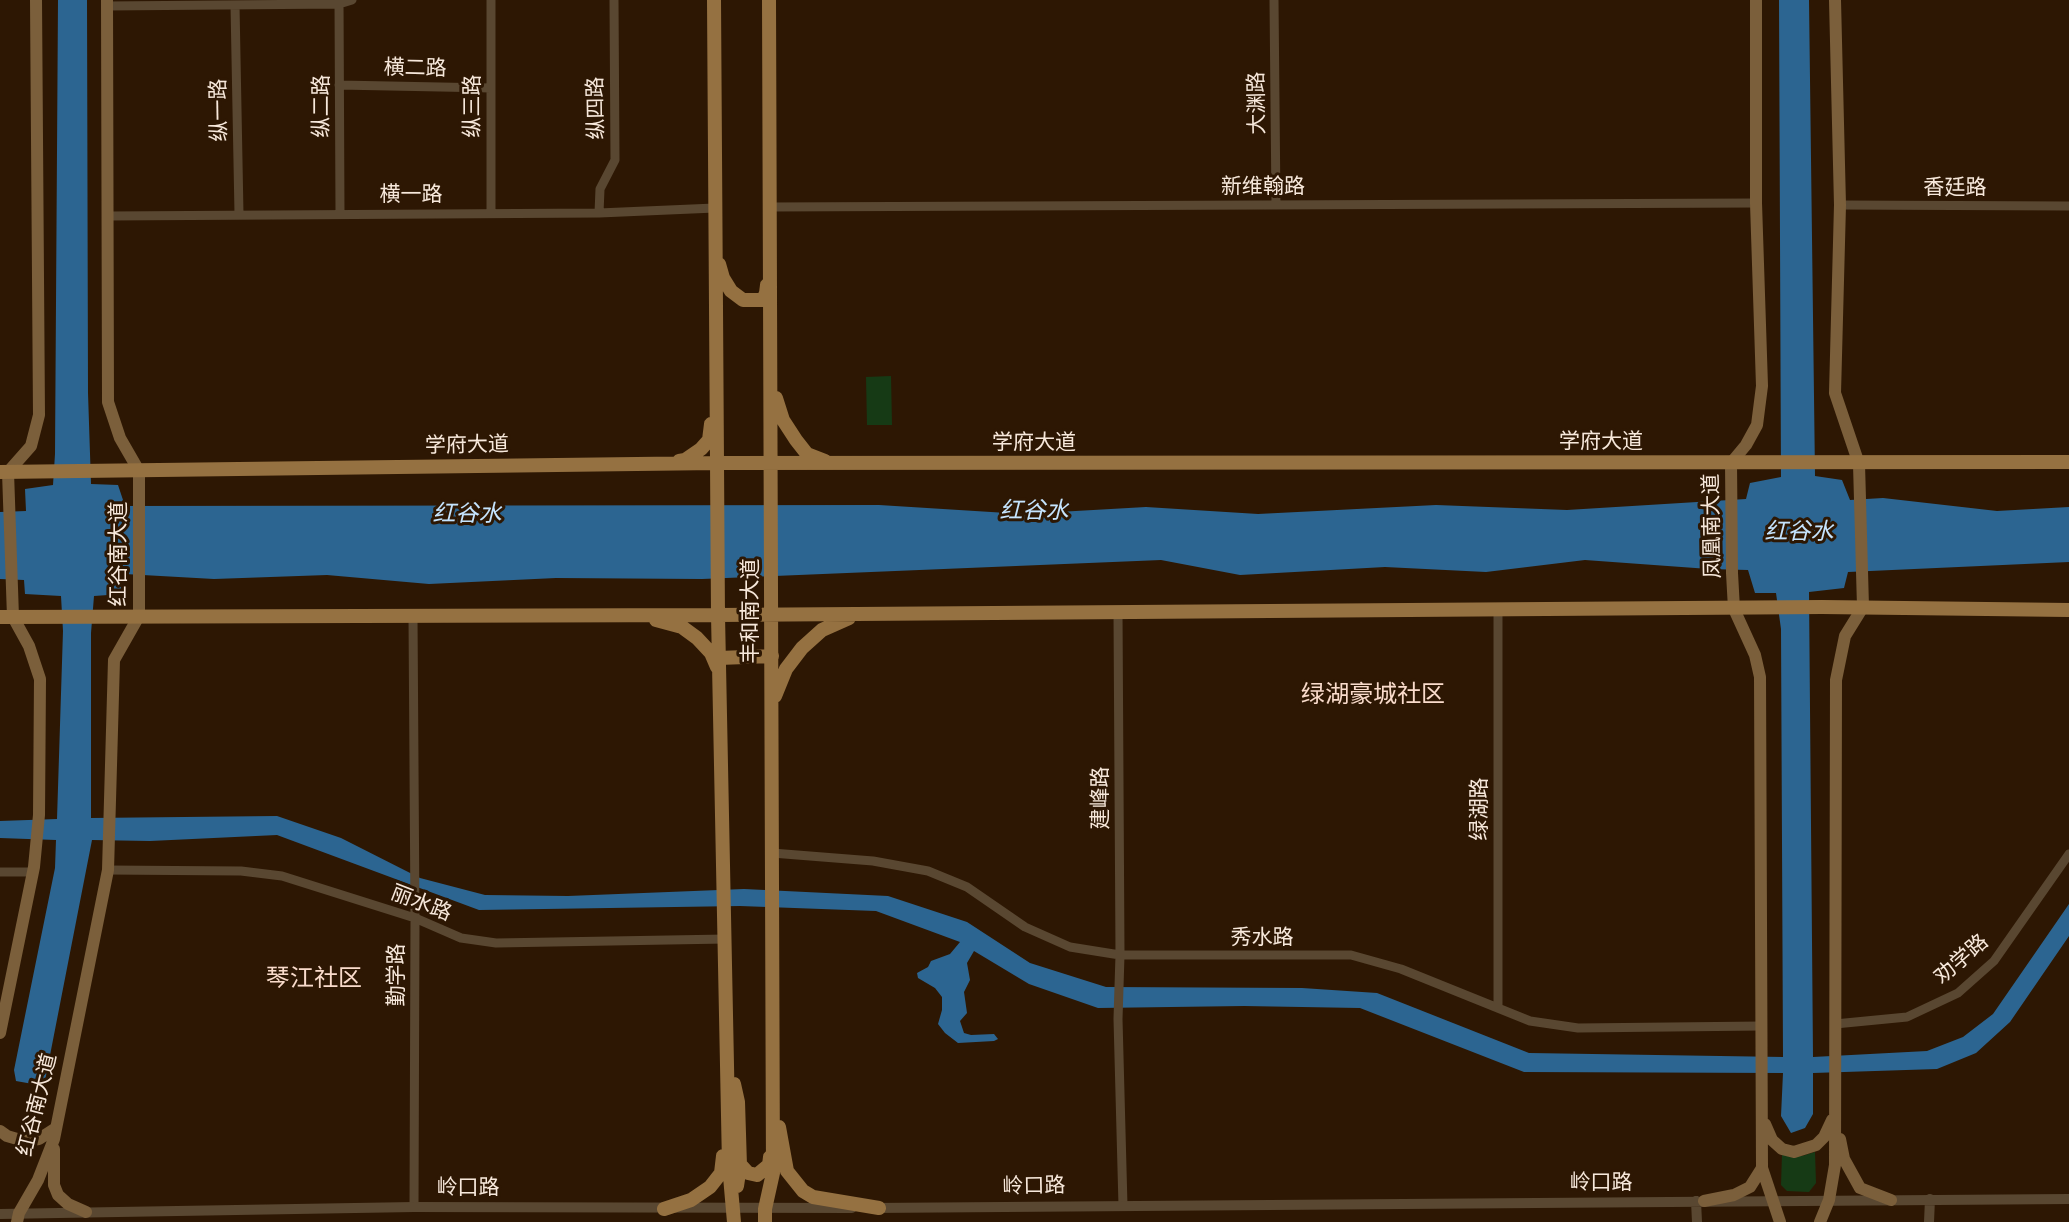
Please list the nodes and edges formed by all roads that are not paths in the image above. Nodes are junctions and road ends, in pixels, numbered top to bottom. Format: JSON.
{"nodes":[{"id":1,"x":36,"y":0,"type":"edge"},
{"id":2,"x":352,"y":0,"type":"edge"},
{"id":3,"x":491,"y":0,"type":"edge"},
{"id":4,"x":614,"y":0,"type":"edge"},
{"id":5,"x":714,"y":0,"type":"edge"},
{"id":6,"x":769,"y":0,"type":"edge"},
{"id":7,"x":1274,"y":0,"type":"edge"},
{"id":8,"x":1756,"y":0,"type":"edge"},
{"id":9,"x":1835,"y":0,"type":"edge"},
{"id":10,"x":339,"y":2,"type":"edge"},
{"id":11,"x":107,"y":3,"type":"edge"},
{"id":12,"x":235,"y":5,"type":"junction"},
{"id":13,"x":339,"y":85,"type":"junction"},
{"id":14,"x":491,"y":88,"type":"junction"},
{"id":15,"x":1756,"y":203,"type":"junction"},
{"id":16,"x":1276,"y":205,"type":"junction"},
{"id":17,"x":1840,"y":205,"type":"junction"},
{"id":18,"x":2069,"y":206,"type":"edge"},
{"id":19,"x":770,"y":207,"type":"junction"},
{"id":20,"x":715,"y":208,"type":"junction"},
{"id":21,"x":491,"y":212,"type":"junction"},
{"id":22,"x":599,"y":212,"type":"junction"},
{"id":23,"x":340,"y":213,"type":"junction"},
{"id":24,"x":239,"y":214,"type":"junction"},
{"id":25,"x":108,"y":216,"type":"junction"},
{"id":26,"x":715,"y":249,"type":"junction"},
{"id":27,"x":770,"y":249,"type":"junction"},
{"id":28,"x":771,"y":383,"type":"junction"},
{"id":29,"x":716,"y":392,"type":"junction"},
{"id":30,"x":2069,"y":462,"type":"edge"},
{"id":31,"x":716,"y":463,"type":"junction"},
{"id":32,"x":1731,"y":463,"type":"junction"},
{"id":33,"x":657,"y":464,"type":"junction"},
{"id":34,"x":1859,"y":464,"type":"junction"},
{"id":35,"x":771,"y":465,"type":"junction"},
{"id":36,"x":833,"y":465,"type":"junction"},
{"id":37,"x":139,"y":471,"type":"junction"},
{"id":38,"x":4,"y":472,"type":"edge"},
{"id":39,"x":1863,"y":607,"type":"junction"},
{"id":40,"x":718,"y":608,"type":"junction"},
{"id":41,"x":1734,"y":609,"type":"junction"},
{"id":42,"x":1498,"y":610,"type":"junction"},
{"id":43,"x":2069,"y":610,"type":"edge"},
{"id":44,"x":1118,"y":612,"type":"junction"},
{"id":45,"x":771,"y":614,"type":"junction"},
{"id":46,"x":860,"y":614,"type":"junction"},
{"id":47,"x":642,"y":615,"type":"junction"},
{"id":48,"x":139,"y":616,"type":"junction"},
{"id":49,"x":413,"y":616,"type":"junction"},
{"id":50,"x":6,"y":617,"type":"edge"},
{"id":51,"x":772,"y":656,"type":"junction"},
{"id":52,"x":719,"y":665,"type":"junction"},
{"id":53,"x":772,"y":704,"type":"junction"},
{"id":54,"x":772,"y":853,"type":"junction"},
{"id":55,"x":2069,"y":854,"type":"edge"},
{"id":56,"x":108,"y":870,"type":"junction"},
{"id":57,"x":0,"y":872,"type":"edge"},
{"id":58,"x":33,"y":872,"type":"junction"},
{"id":59,"x":415,"y":918,"type":"junction"},
{"id":60,"x":726,"y":939,"type":"junction"},
{"id":61,"x":1120,"y":956,"type":"junction"},
{"id":62,"x":1498,"y":1007,"type":"junction"},
{"id":63,"x":1835,"y":1024,"type":"junction"},
{"id":64,"x":1762,"y":1026,"type":"junction"},
{"id":65,"x":0,"y":1033,"type":"edge"},
{"id":66,"x":727,"y":1052,"type":"junction"},
{"id":67,"x":773,"y":1087,"type":"junction"},
{"id":68,"x":728,"y":1092,"type":"junction"},
{"id":69,"x":1835,"y":1115,"type":"junction"},
{"id":70,"x":1762,"y":1117,"type":"junction"},
{"id":71,"x":0,"y":1131,"type":"edge"},
{"id":72,"x":55,"y":1133,"type":"junction"},
{"id":73,"x":773,"y":1136,"type":"junction"},
{"id":74,"x":729,"y":1137,"type":"junction"},
{"id":75,"x":740,"y":1166,"type":"junction"},
{"id":76,"x":1762,"y":1168,"type":"junction"},
{"id":77,"x":1930,"y":1199,"type":"junction"},
{"id":78,"x":2069,"y":1199,"type":"edge"},
{"id":79,"x":1773,"y":1200,"type":"junction"},
{"id":80,"x":1829,"y":1200,"type":"junction"},
{"id":81,"x":1891,"y":1200,"type":"junction"},
{"id":82,"x":1700,"y":1201,"type":"junction"},
{"id":83,"x":1123,"y":1206,"type":"junction"},
{"id":84,"x":414,"y":1207,"type":"junction"},
{"id":85,"x":879,"y":1208,"type":"junction"},
{"id":86,"x":664,"y":1209,"type":"junction"},
{"id":87,"x":86,"y":1212,"type":"junction"},
{"id":88,"x":0,"y":1214,"type":"edge"},
{"id":89,"x":734,"y":1216,"type":"edge"},
{"id":90,"x":765,"y":1216,"type":"edge"},
{"id":91,"x":18,"y":1218,"type":"edge"},
{"id":92,"x":1697,"y":1222,"type":"edge"},
{"id":93,"x":1780,"y":1222,"type":"edge"},
{"id":94,"x":1820,"y":1222,"type":"edge"},
{"id":95,"x":1929,"y":1222,"type":"edge"}],
"edges":[{"from":1,"to":38,"type":"main road"},
{"from":2,"to":10,"type":"street"},
{"from":3,"to":14,"type":"street","name":"纵三路"},
{"from":4,"to":22,"type":"street","name":"纵四路"},
{"from":5,"to":20,"type":"main road","name":"丰和南大道"},
{"from":6,"to":19,"type":"main road","name":"丰和南大道"},
{"from":7,"to":16,"type":"street","name":"大渊路"},
{"from":8,"to":15,"type":"main road","name":"凤凰南大道"},
{"from":9,"to":17,"type":"main road"},
{"from":10,"to":12,"type":"street"},
{"from":10,"to":13,"type":"street","name":"纵二路"},
{"from":11,"to":12,"type":"street"},
{"from":11,"to":25,"type":"main road","name":"红谷南大道"},
{"from":12,"to":24,"type":"street","name":"纵一路"},
{"from":13,"to":14,"type":"street","name":"横二路"},
{"from":13,"to":23,"type":"street","name":"纵二路"},
{"from":14,"to":21,"type":"street","name":"纵三路"},
{"from":15,"to":16,"type":"street","name":"新维翰路"},
{"from":15,"to":32,"type":"main road","name":"凤凰南大道"},
{"from":16,"to":19,"type":"street","name":"新维翰路"},
{"from":17,"to":18,"type":"street","name":"香廷路"},
{"from":17,"to":34,"type":"main road"},
{"from":19,"to":27,"type":"main road","name":"丰和南大道"},
{"from":20,"to":22,"type":"street","name":"横一路"},
{"from":20,"to":26,"type":"main road","name":"丰和南大道"},
{"from":21,"to":22,"type":"street","name":"横一路"},
{"from":21,"to":23,"type":"street","name":"横一路"},
{"from":23,"to":24,"type":"street","name":"横一路"},
{"from":24,"to":25,"type":"street","name":"横一路"},
{"from":25,"to":37,"type":"main road","name":"红谷南大道"},
{"from":26,"to":27,"type":"main road"},
{"from":26,"to":29,"type":"main road","name":"丰和南大道"},
{"from":27,"to":28,"type":"main road","name":"丰和南大道"},
{"from":28,"to":35,"type":"main road","name":"丰和南大道"},
{"from":28,"to":36,"type":"main road"},
{"from":29,"to":31,"type":"main road","name":"丰和南大道"},
{"from":29,"to":33,"type":"main road"},
{"from":30,"to":34,"type":"main road","name":"学府大道"},
{"from":31,"to":33,"type":"main road","name":"学府大道"},
{"from":31,"to":35,"type":"main road","name":"学府大道"},
{"from":31,"to":40,"type":"main road","name":"丰和南大道"},
{"from":32,"to":34,"type":"main road","name":"学府大道"},
{"from":32,"to":36,"type":"main road","name":"学府大道"},
{"from":32,"to":41,"type":"main road","name":"凤凰南大道"},
{"from":33,"to":37,"type":"main road","name":"学府大道"},
{"from":34,"to":39,"type":"main road"},
{"from":35,"to":36,"type":"main road","name":"学府大道"},
{"from":35,"to":45,"type":"main road","name":"丰和南大道"},
{"from":37,"to":38,"type":"main road","name":"学府大道"},
{"from":37,"to":48,"type":"main road","name":"红谷南大道"},
{"from":38,"to":50,"type":"main road"},
{"from":39,"to":41,"type":"main road"},
{"from":39,"to":43,"type":"main road"},
{"from":39,"to":63,"type":"main road"},
{"from":40,"to":45,"type":"main road"},
{"from":40,"to":47,"type":"main road"},
{"from":40,"to":52,"type":"main road","name":"丰和南大道"},
{"from":41,"to":42,"type":"main road"},
{"from":41,"to":64,"type":"main road","name":"凤凰南大道"},
{"from":42,"to":44,"type":"main road"},
{"from":42,"to":62,"type":"street","name":"绿湖路"},
{"from":44,"to":46,"type":"main road"},
{"from":44,"to":61,"type":"street","name":"建峰路"},
{"from":45,"to":46,"type":"main road"},
{"from":45,"to":51,"type":"main road","name":"丰和南大道"},
{"from":46,"to":53,"type":"main road"},
{"from":47,"to":49,"type":"main road"},
{"from":47,"to":52,"type":"main road"},
{"from":48,"to":49,"type":"main road"},
{"from":48,"to":50,"type":"main road"},
{"from":48,"to":56,"type":"main road","name":"红谷南大道"},
{"from":49,"to":59,"type":"street","name":"勤学路"},
{"from":50,"to":58,"type":"main road"},
{"from":51,"to":52,"type":"main road"},
{"from":51,"to":53,"type":"main road","name":"丰和南大道"},
{"from":52,"to":60,"type":"main road","name":"丰和南大道"},
{"from":53,"to":54,"type":"main road","name":"丰和南大道"},
{"from":54,"to":61,"type":"street","name":"秀水路"},
{"from":54,"to":67,"type":"main road","name":"丰和南大道"},
{"from":55,"to":63,"type":"street","name":"劝学路"},
{"from":56,"to":59,"type":"street","name":"丽水路"},
{"from":56,"to":72,"type":"main road","name":"红谷南大道"},
{"from":57,"to":58,"type":"street"},
{"from":58,"to":65,"type":"main road"},
{"from":59,"to":60,"type":"street","name":"丽水路"},
{"from":59,"to":84,"type":"street","name":"勤学路"},
{"from":60,"to":66,"type":"main road","name":"丰和南大道"},
{"from":61,"to":62,"type":"street","name":"秀水路"},
{"from":61,"to":83,"type":"street","name":"建峰路"},
{"from":62,"to":64,"type":"street","name":"秀水路"},
{"from":63,"to":69,"type":"main road"},
{"from":64,"to":70,"type":"main road","name":"凤凰南大道"},
{"from":66,"to":68,"type":"main road","name":"丰和南大道"},
{"from":66,"to":75,"type":"main road"},
{"from":67,"to":73,"type":"main road","name":"丰和南大道"},
{"from":67,"to":85,"type":"main road"},
{"from":68,"to":74,"type":"main road","name":"丰和南大道"},
{"from":68,"to":86,"type":"main road"},
{"from":69,"to":70,"type":"main road"},
{"from":69,"to":80,"type":"main road"},
{"from":69,"to":81,"type":"main road"},
{"from":70,"to":76,"type":"main road"},
{"from":71,"to":72,"type":"main road"},
{"from":72,"to":87,"type":"main road"},
{"from":72,"to":91,"type":"main road","name":"红谷南大道"},
{"from":73,"to":75,"type":"main road"},
{"from":73,"to":90,"type":"main road","name":"丰和南大道"},
{"from":74,"to":75,"type":"main road"},
{"from":74,"to":89,"type":"main road","name":"丰和南大道"},
{"from":75,"to":89,"type":"main road"},
{"from":76,"to":79,"type":"main road"},
{"from":76,"to":82,"type":"main road"},
{"from":77,"to":78,"type":"street","name":"岭口路"},
{"from":77,"to":81,"type":"street","name":"岭口路"},
{"from":77,"to":95,"type":"street"},
{"from":79,"to":80,"type":"street","name":"岭口路"},
{"from":79,"to":82,"type":"street","name":"岭口路"},
{"from":79,"to":93,"type":"main road"},
{"from":80,"to":81,"type":"street","name":"岭口路"},
{"from":80,"to":94,"type":"main road"},
{"from":82,"to":83,"type":"street","name":"岭口路"},
{"from":82,"to":92,"type":"street"},
{"from":83,"to":85,"type":"street","name":"岭口路"},
{"from":84,"to":86,"type":"street","name":"岭口路"},
{"from":84,"to":87,"type":"street","name":"岭口路"},
{"from":85,"to":90,"type":"street","name":"岭口路"},
{"from":86,"to":89,"type":"street","name":"岭口路"},
{"from":87,"to":91,"type":"street","name":"岭口路"},
{"from":88,"to":91,"type":"street","name":"岭口路"},
{"from":89,"to":90,"type":"street","name":"岭口路"}]}
